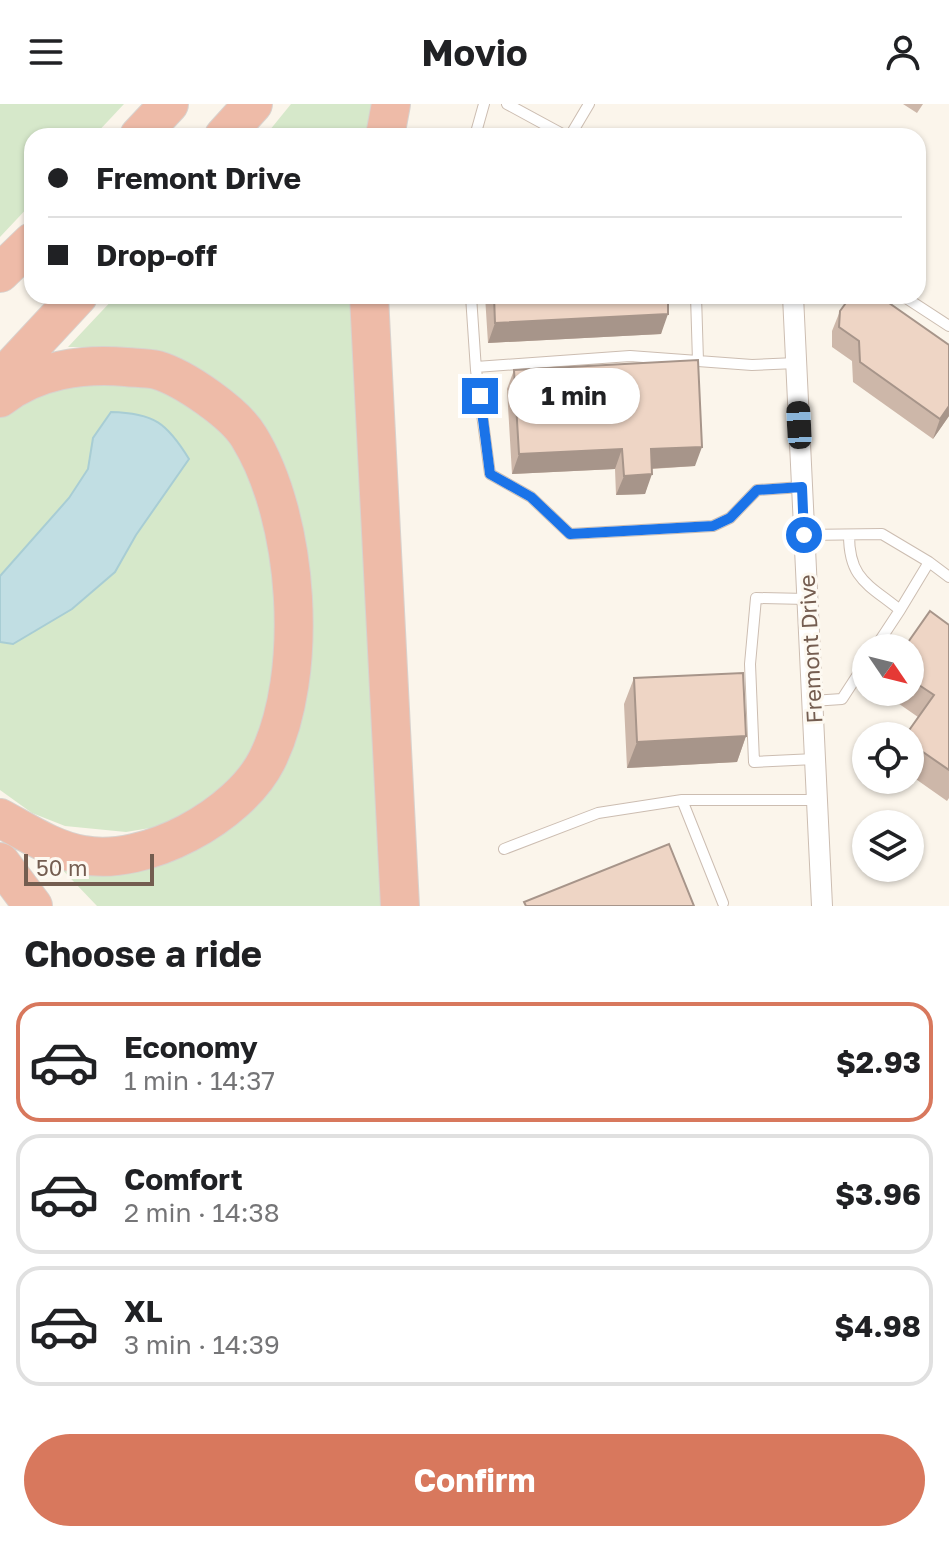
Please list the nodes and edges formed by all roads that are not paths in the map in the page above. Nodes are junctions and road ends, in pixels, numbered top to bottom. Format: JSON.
{"nodes":[{"id":1,"x":169,"y":104,"type":"edge"},
{"id":2,"x":253,"y":104,"type":"edge"},
{"id":3,"x":391,"y":104,"type":"edge"},
{"id":4,"x":484,"y":104,"type":"edge"},
{"id":5,"x":507,"y":104,"type":"edge"},
{"id":6,"x":589,"y":104,"type":"edge"},
{"id":7,"x":146,"y":128,"type":"edge"},
{"id":8,"x":231,"y":128,"type":"edge"},
{"id":9,"x":386,"y":128,"type":"edge"},
{"id":10,"x":477,"y":128,"type":"edge"},
{"id":11,"x":553,"y":128,"type":"edge"},
{"id":12,"x":573,"y":128,"type":"edge"},
{"id":13,"x":24,"y":250,"type":"edge"},
{"id":14,"x":0,"y":273,"type":"edge"},
{"id":15,"x":71,"y":304,"type":"edge"},
{"id":16,"x":369,"y":304,"type":"edge"},
{"id":17,"x":472,"y":304,"type":"edge"},
{"id":18,"x":696,"y":304,"type":"edge"},
{"id":19,"x":793,"y":304,"type":"edge"},
{"id":20,"x":915,"y":304,"type":"edge"},
{"id":21,"x":949,"y":326,"type":"edge"},
{"id":22,"x":698,"y":361,"type":"junction"},
{"id":23,"x":796,"y":363,"type":"junction"},
{"id":24,"x":476,"y":367,"type":"junction"},
{"id":25,"x":0,"y":380,"type":"edge"},
{"id":26,"x":0,"y":398,"type":"edge"},
{"id":27,"x":802,"y":487,"type":"junction"},
{"id":28,"x":804,"y":535,"type":"junction"},
{"id":29,"x":849,"y":535,"type":"junction"},
{"id":30,"x":929,"y":562,"type":"junction"},
{"id":31,"x":949,"y":577,"type":"edge"},
{"id":32,"x":807,"y":599,"type":"junction"},
{"id":33,"x":900,"y":610,"type":"junction"},
{"id":34,"x":884,"y":634,"type":"edge"},
{"id":35,"x":852,"y":684,"type":"edge"},
{"id":36,"x":812,"y":701,"type":"junction"},
{"id":37,"x":815,"y":759,"type":"junction"},
{"id":38,"x":682,"y":800,"type":"junction"},
{"id":39,"x":817,"y":800,"type":"junction"},
{"id":40,"x":0,"y":818,"type":"edge"},
{"id":41,"x":504,"y":849,"type":"dead end"},
{"id":42,"x":0,"y":862,"type":"edge"},
{"id":43,"x":723,"y":903,"type":"dead end"},
{"id":44,"x":33,"y":906,"type":"edge"},
{"id":45,"x":400,"y":906,"type":"edge"},
{"id":46,"x":822,"y":906,"type":"edge"}],
"edges":[{"from":1,"to":7,"type":"highway"},
{"from":2,"to":8,"type":"highway"},
{"from":3,"to":9,"type":"highway"},
{"from":4,"to":10,"type":"lane"},
{"from":5,"to":11,"type":"lane"},
{"from":6,"to":12,"type":"lane"},
{"from":13,"to":14,"type":"highway"},
{"from":15,"to":25,"type":"highway"},
{"from":16,"to":45,"type":"highway"},
{"from":17,"to":24,"type":"lane"},
{"from":18,"to":22,"type":"lane"},
{"from":19,"to":23,"type":"street","name":"Fremont Drive"},
{"from":20,"to":21,"type":"lane"},
{"from":22,"to":23,"type":"lane"},
{"from":22,"to":24,"type":"lane"},
{"from":23,"to":27,"type":"street","name":"Fremont Drive"},
{"from":24,"to":27,"type":"lane"},
{"from":26,"to":40,"type":"highway"},
{"from":27,"to":28,"type":"street","name":"Fremont Drive"},
{"from":28,"to":29,"type":"lane"},
{"from":28,"to":32,"type":"street","name":"Fremont Drive"},
{"from":29,"to":30,"type":"lane"},
{"from":29,"to":33,"type":"lane"},
{"from":30,"to":31,"type":"lane"},
{"from":30,"to":33,"type":"lane"},
{"from":32,"to":36,"type":"street","name":"Fremont Drive"},
{"from":32,"to":37,"type":"lane"},
{"from":33,"to":34,"type":"lane"},
{"from":35,"to":36,"type":"lane"},
{"from":36,"to":37,"type":"street","name":"Fremont Drive"},
{"from":37,"to":39,"type":"street","name":"Fremont Drive"},
{"from":38,"to":39,"type":"lane"},
{"from":38,"to":41,"type":"lane"},
{"from":38,"to":43,"type":"lane"},
{"from":39,"to":46,"type":"street","name":"Fremont Drive"},
{"from":42,"to":44,"type":"highway"}]}
